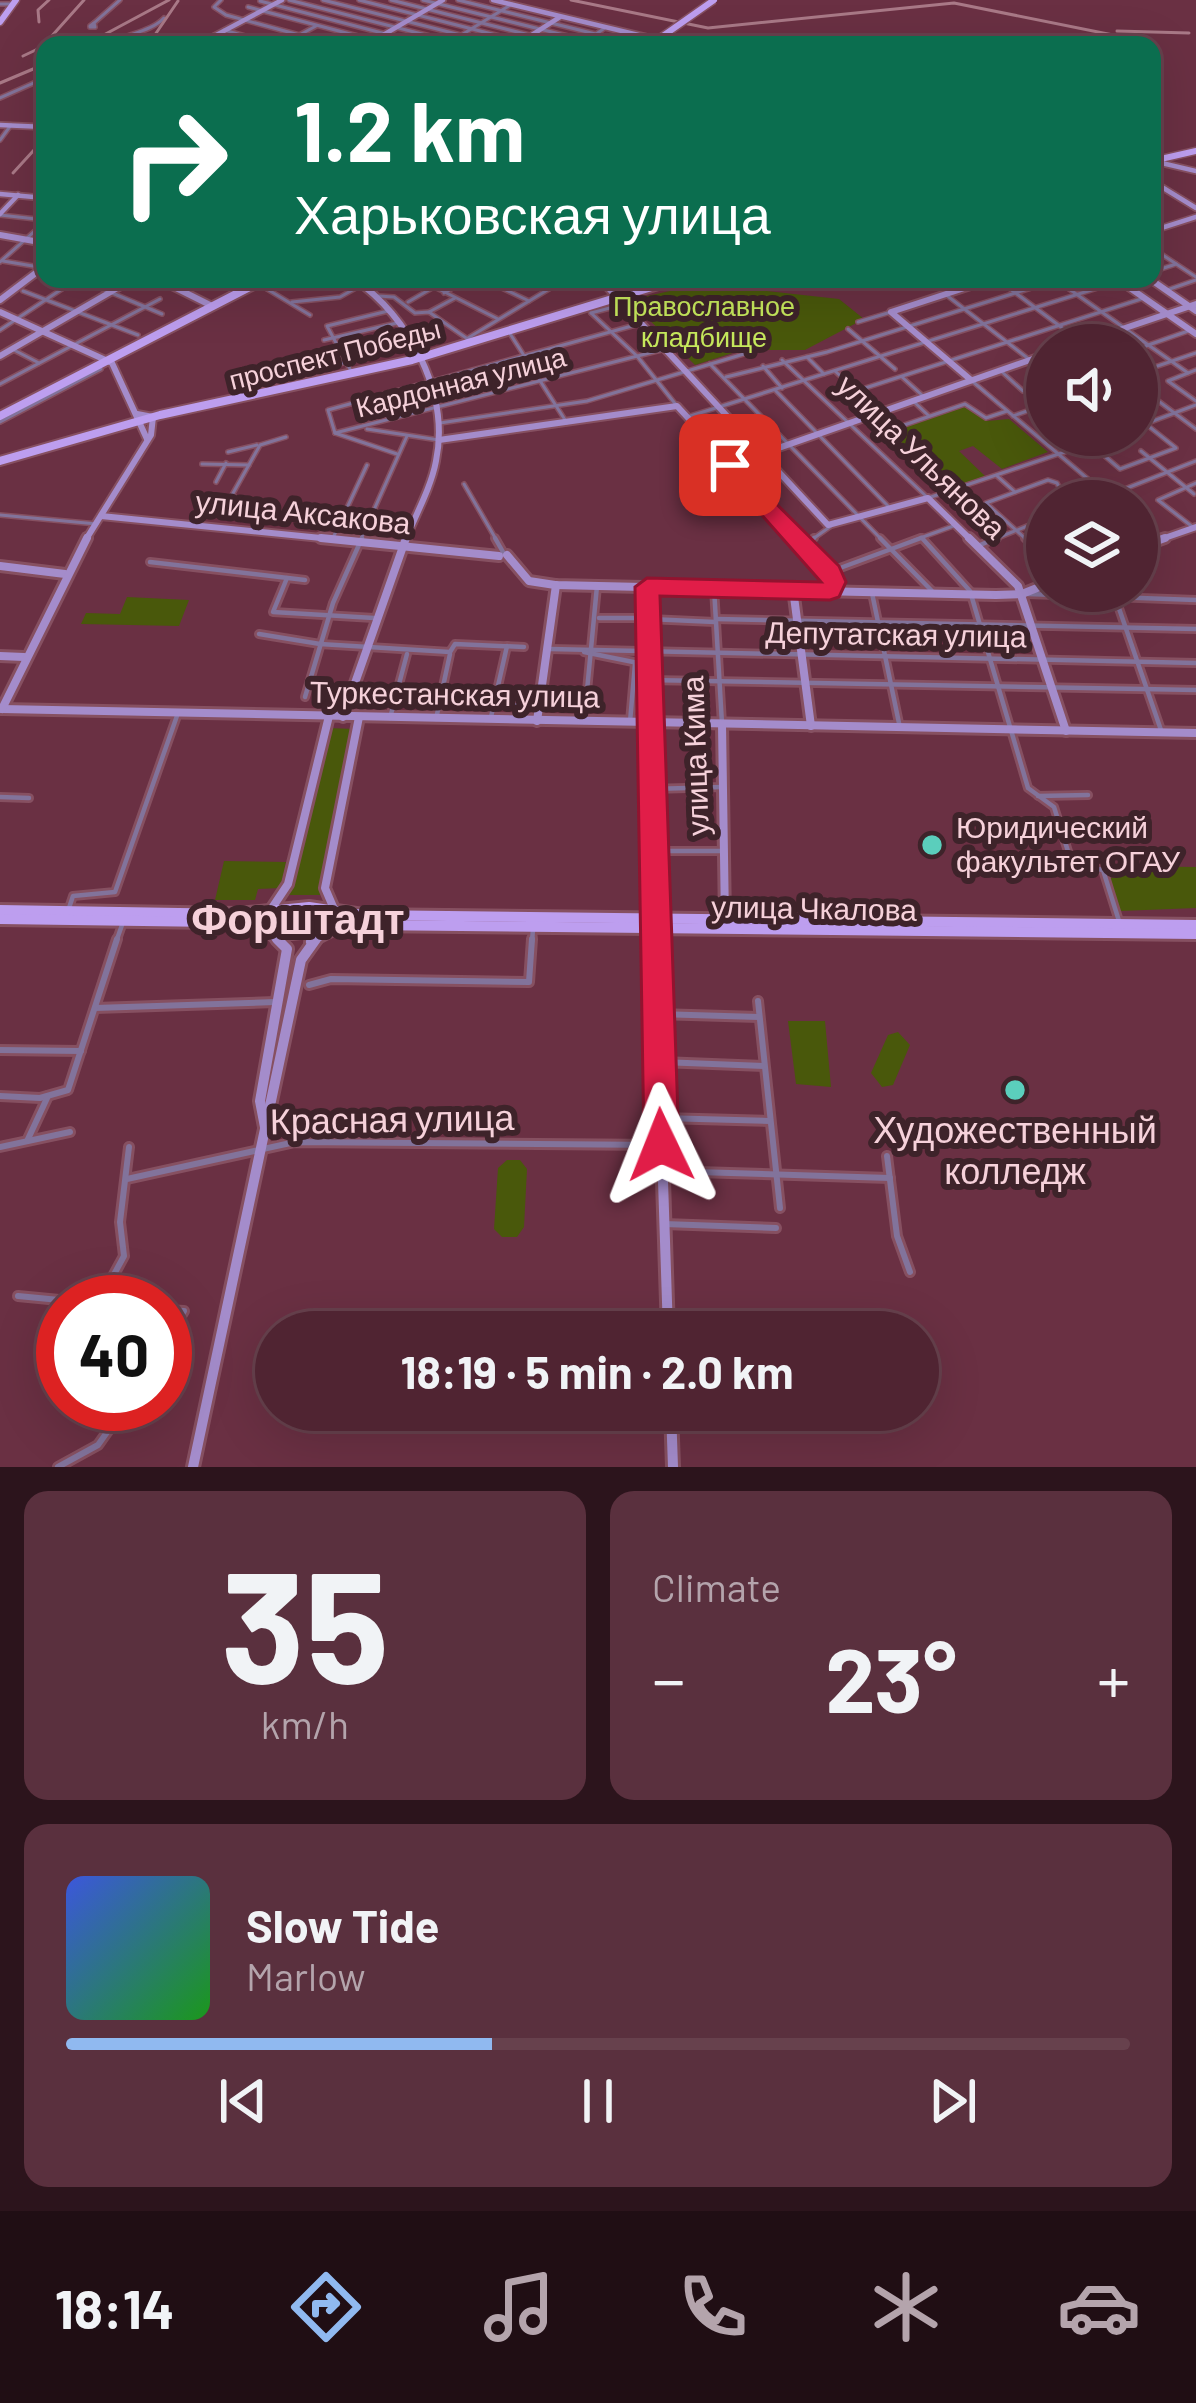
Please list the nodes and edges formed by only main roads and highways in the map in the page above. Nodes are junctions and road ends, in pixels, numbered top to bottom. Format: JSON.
{"nodes":[{"id":1,"x":286,"y":0,"type":"edge"},
{"id":2,"x":493,"y":0,"type":"edge"},
{"id":3,"x":717,"y":0,"type":"edge"},
{"id":4,"x":14,"y":2,"type":"edge"},
{"id":5,"x":440,"y":2,"type":"edge"},
{"id":6,"x":561,"y":16,"type":"junction"},
{"id":7,"x":0,"y":22,"type":"edge"},
{"id":8,"x":213,"y":36,"type":"edge"},
{"id":9,"x":382,"y":36,"type":"edge"},
{"id":10,"x":530,"y":36,"type":"edge"},
{"id":11,"x":634,"y":36,"type":"edge"},
{"id":12,"x":657,"y":36,"type":"edge"},
{"id":13,"x":0,"y":125,"type":"edge"},
{"id":14,"x":36,"y":126,"type":"edge"},
{"id":15,"x":1196,"y":151,"type":"edge"},
{"id":16,"x":1181,"y":154,"type":"junction"},
{"id":17,"x":1161,"y":158,"type":"edge"},
{"id":18,"x":1167,"y":158,"type":"junction"},
{"id":19,"x":1161,"y":159,"type":"edge"},
{"id":20,"x":1161,"y":162,"type":"edge"},
{"id":21,"x":1174,"y":166,"type":"junction"},
{"id":22,"x":1196,"y":171,"type":"edge"},
{"id":23,"x":1161,"y":187,"type":"edge"},
{"id":24,"x":0,"y":194,"type":"edge"},
{"id":25,"x":18,"y":195,"type":"junction"},
{"id":26,"x":36,"y":197,"type":"edge"},
{"id":27,"x":1196,"y":208,"type":"edge"},
{"id":28,"x":0,"y":214,"type":"edge"},
{"id":29,"x":1196,"y":218,"type":"edge"},
{"id":30,"x":1161,"y":228,"type":"edge"},
{"id":31,"x":0,"y":235,"type":"edge"},
{"id":32,"x":36,"y":242,"type":"edge"},
{"id":33,"x":36,"y":274,"type":"edge"},
{"id":34,"x":1161,"y":285,"type":"edge"},
{"id":35,"x":117,"y":288,"type":"edge"},
{"id":36,"x":176,"y":288,"type":"edge"},
{"id":37,"x":243,"y":288,"type":"edge"},
{"id":38,"x":245,"y":288,"type":"edge"},
{"id":39,"x":373,"y":288,"type":"edge"},
{"id":40,"x":609,"y":288,"type":"edge"},
{"id":41,"x":643,"y":288,"type":"edge"},
{"id":42,"x":962,"y":288,"type":"edge"},
{"id":43,"x":1130,"y":288,"type":"edge"},
{"id":44,"x":616,"y":295,"type":"junction"},
{"id":45,"x":0,"y":301,"type":"edge"},
{"id":46,"x":209,"y":304,"type":"junction"},
{"id":47,"x":1194,"y":307,"type":"edge"},
{"id":48,"x":0,"y":312,"type":"edge"},
{"id":49,"x":1167,"y":314,"type":"junction"},
{"id":50,"x":1137,"y":324,"type":"edge"},
{"id":51,"x":47,"y":328,"type":"junction"},
{"id":52,"x":1193,"y":332,"type":"edge"},
{"id":53,"x":0,"y":356,"type":"edge"},
{"id":54,"x":420,"y":357,"type":"junction"},
{"id":55,"x":1026,"y":361,"type":"edge"},
{"id":56,"x":103,"y":364,"type":"junction"},
{"id":57,"x":971,"y":380,"type":"junction"},
{"id":58,"x":172,"y":413,"type":"junction"},
{"id":59,"x":138,"y":416,"type":"junction"},
{"id":60,"x":153,"y":417,"type":"junction"},
{"id":61,"x":0,"y":419,"type":"edge"},
{"id":62,"x":147,"y":440,"type":"junction"},
{"id":63,"x":439,"y":440,"type":"junction"},
{"id":64,"x":763,"y":454,"type":"junction"},
{"id":65,"x":0,"y":461,"type":"edge"},
{"id":66,"x":730,"y":465,"type":"junction"},
{"id":67,"x":99,"y":520,"type":"junction"},
{"id":68,"x":1195,"y":528,"type":"edge"},
{"id":69,"x":1158,"y":540,"type":"edge"},
{"id":70,"x":403,"y":548,"type":"junction"},
{"id":71,"x":0,"y":566,"type":"edge"},
{"id":72,"x":65,"y":574,"type":"junction"},
{"id":73,"x":556,"y":585,"type":"junction"},
{"id":74,"x":793,"y":589,"type":"junction"},
{"id":75,"x":830,"y":591,"type":"junction"},
{"id":76,"x":1026,"y":592,"type":"edge"},
{"id":77,"x":1022,"y":594,"type":"junction"},
{"id":78,"x":0,"y":656,"type":"edge"},
{"id":79,"x":24,"y":657,"type":"junction"},
{"id":80,"x":1,"y":711,"type":"edge"},
{"id":81,"x":328,"y":716,"type":"junction"},
{"id":82,"x":344,"y":717,"type":"junction"},
{"id":83,"x":359,"y":717,"type":"junction"},
{"id":84,"x":537,"y":721,"type":"junction"},
{"id":85,"x":650,"y":723,"type":"junction"},
{"id":86,"x":722,"y":724,"type":"junction"},
{"id":87,"x":811,"y":727,"type":"junction"},
{"id":88,"x":1066,"y":731,"type":"junction"},
{"id":89,"x":1196,"y":733,"type":"edge"},
{"id":90,"x":270,"y":909,"type":"junction"},
{"id":91,"x":335,"y":910,"type":"junction"},
{"id":92,"x":0,"y":915,"type":"edge"},
{"id":93,"x":725,"y":923,"type":"junction"},
{"id":94,"x":615,"y":925,"type":"junction"},
{"id":95,"x":1196,"y":925,"type":"edge"},
{"id":96,"x":656,"y":926,"type":"junction"},
{"id":97,"x":263,"y":928,"type":"junction"},
{"id":98,"x":332,"y":930,"type":"junction"},
{"id":99,"x":946,"y":931,"type":"junction"},
{"id":100,"x":1084,"y":932,"type":"junction"},
{"id":101,"x":1196,"y":934,"type":"edge"},
{"id":102,"x":304,"y":948,"type":"junction"},
{"id":103,"x":287,"y":949,"type":"junction"},
{"id":104,"x":265,"y":1128,"type":"junction"},
{"id":105,"x":667,"y":1311,"type":"edge"},
{"id":106,"x":672,"y":1431,"type":"edge"},
{"id":107,"x":193,"y":1467,"type":"edge"},
{"id":108,"x":673,"y":1467,"type":"edge"}],
"edges":[{"from":1,"to":8,"type":"main road"},
{"from":2,"to":6,"type":"main road"},
{"from":3,"to":12,"type":"main road","bridge":true},
{"from":4,"to":7,"type":"main road"},
{"from":5,"to":9,"type":"main road"},
{"from":6,"to":10,"type":"main road"},
{"from":6,"to":11,"type":"main road"},
{"from":13,"to":14,"type":"main road"},
{"from":15,"to":16,"type":"main road"},
{"from":16,"to":17,"type":"main road"},
{"from":16,"to":18,"type":"main road"},
{"from":18,"to":19,"type":"main road"},
{"from":18,"to":21,"type":"main road"},
{"from":20,"to":21,"type":"main road"},
{"from":21,"to":22,"type":"main road"},
{"from":23,"to":27,"type":"main road"},
{"from":24,"to":25,"type":"main road"},
{"from":25,"to":26,"type":"main road"},
{"from":25,"to":28,"type":"main road"},
{"from":29,"to":30,"type":"main road"},
{"from":31,"to":32,"type":"main road"},
{"from":33,"to":45,"type":"main road"},
{"from":34,"to":47,"type":"main road"},
{"from":35,"to":51,"type":"main road"},
{"from":36,"to":46,"type":"main road"},
{"from":37,"to":46,"type":"main road"},
{"from":38,"to":56,"type":"main road"},
{"from":39,"to":54,"type":"main road"},
{"from":40,"to":44,"type":"main road"},
{"from":41,"to":44,"type":"main road","name":"проспект Победы"},
{"from":42,"to":57,"type":"main road"},
{"from":43,"to":49,"type":"main road"},
{"from":44,"to":54,"type":"main road","name":"проспект Победы"},
{"from":44,"to":64,"type":"main road"},
{"from":46,"to":56,"type":"main road"},
{"from":47,"to":49,"type":"main road"},
{"from":48,"to":51,"type":"main road"},
{"from":49,"to":50,"type":"main road"},
{"from":49,"to":52,"type":"main road"},
{"from":51,"to":53,"type":"main road"},
{"from":51,"to":56,"type":"main road"},
{"from":54,"to":58,"type":"main road","name":"проспект Победы"},
{"from":54,"to":63,"type":"main road"},
{"from":55,"to":57,"type":"main road"},
{"from":56,"to":59,"type":"main road"},
{"from":56,"to":61,"type":"main road"},
{"from":57,"to":64,"type":"main road"},
{"from":58,"to":59,"type":"main road"},
{"from":58,"to":60,"type":"main road","name":"проспект Победы"},
{"from":59,"to":60,"type":"main road","name":"проспект Победы"},
{"from":59,"to":62,"type":"main road"},
{"from":59,"to":65,"type":"main road","name":"проспект Победы"},
{"from":60,"to":62,"type":"main road"},
{"from":62,"to":67,"type":"main road"},
{"from":63,"to":66,"type":"main road"},
{"from":63,"to":70,"type":"main road"},
{"from":64,"to":66,"type":"main road"},
{"from":64,"to":77,"type":"main road","name":"улица Ульянова"},
{"from":66,"to":75,"type":"main road"},
{"from":67,"to":70,"type":"main road","name":"улица Аксакова"},
{"from":67,"to":72,"type":"main road"},
{"from":68,"to":69,"type":"main road"},
{"from":70,"to":73,"type":"main road","name":"улица Аксакова"},
{"from":70,"to":82,"type":"main road"},
{"from":71,"to":72,"type":"main road"},
{"from":72,"to":79,"type":"main road"},
{"from":73,"to":74,"type":"main road"},
{"from":73,"to":84,"type":"main road"},
{"from":74,"to":75,"type":"main road"},
{"from":74,"to":87,"type":"main road"},
{"from":75,"to":77,"type":"main road"},
{"from":76,"to":77,"type":"main road"},
{"from":77,"to":88,"type":"main road","name":"улица Ульянова"},
{"from":78,"to":79,"type":"main road"},
{"from":79,"to":80,"type":"main road"},
{"from":80,"to":81,"type":"main road","name":"Туркестанская улица"},
{"from":81,"to":82,"type":"main road","name":"Туркестанская улица"},
{"from":81,"to":90,"type":"main road"},
{"from":82,"to":83,"type":"main road","name":"Туркестанская улица"},
{"from":83,"to":84,"type":"main road","name":"Туркестанская улица"},
{"from":83,"to":91,"type":"main road"},
{"from":84,"to":85,"type":"main road","name":"Туркестанская улица"},
{"from":85,"to":86,"type":"main road","name":"Туркестанская улица"},
{"from":85,"to":96,"type":"main road"},
{"from":86,"to":87,"type":"main road","name":"Туркестанская улица"},
{"from":86,"to":93,"type":"main road","name":"улица Кима"},
{"from":87,"to":88,"type":"main road","name":"Туркестанская улица"},
{"from":88,"to":89,"type":"main road","name":"Туркестанская улица"},
{"from":90,"to":91,"type":"main road","name":"улица Чкалова"},
{"from":90,"to":92,"type":"main road","name":"улица Чкалова"},
{"from":90,"to":97,"type":"main road"},
{"from":91,"to":94,"type":"main road","name":"улица Чкалова"},
{"from":91,"to":98,"type":"main road"},
{"from":92,"to":97,"type":"main road","name":"улица Чкалова"},
{"from":93,"to":96,"type":"main road","name":"улица Чкалова"},
{"from":93,"to":99,"type":"main road","name":"улица Чкалова"},
{"from":94,"to":96,"type":"main road","name":"улица Чкалова"},
{"from":94,"to":98,"type":"main road","name":"улица Чкалова"},
{"from":95,"to":100,"type":"main road","name":"улица Чкалова"},
{"from":96,"to":99,"type":"main road","name":"улица Чкалова"},
{"from":96,"to":105,"type":"main road"},
{"from":97,"to":98,"type":"main road","name":"улица Чкалова"},
{"from":97,"to":103,"type":"main road"},
{"from":98,"to":102,"type":"main road"},
{"from":99,"to":100,"type":"main road","name":"улица Чкалова"},
{"from":100,"to":101,"type":"main road","name":"улица Чкалова"},
{"from":102,"to":103,"type":"main road"},
{"from":102,"to":104,"type":"main road"},
{"from":103,"to":104,"type":"main road"},
{"from":104,"to":107,"type":"main road"},
{"from":106,"to":108,"type":"main road"}]}
